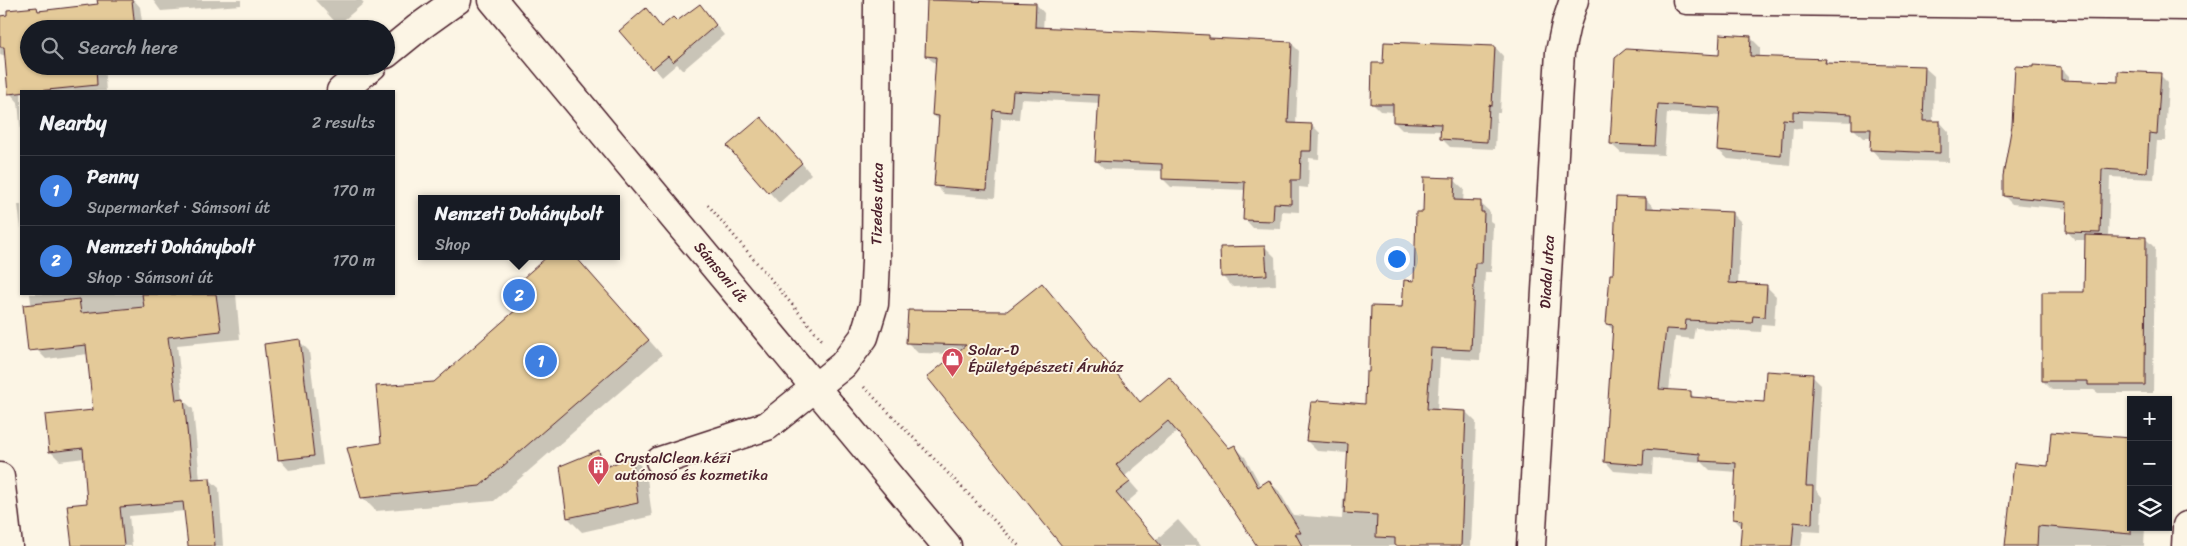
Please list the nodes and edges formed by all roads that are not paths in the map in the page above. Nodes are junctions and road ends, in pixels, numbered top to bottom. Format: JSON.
{"nodes":[{"id":1,"x":457,"y":0,"type":"edge"},
{"id":2,"x":493,"y":0,"type":"edge"},
{"id":3,"x":878,"y":0,"type":"edge"},
{"id":4,"x":1574,"y":0,"type":"edge"},
{"id":5,"x":1688,"y":0,"type":"edge"},
{"id":6,"x":2027,"y":2,"type":"edge"},
{"id":7,"x":2187,"y":6,"type":"edge"},
{"id":8,"x":395,"y":47,"type":"edge"},
{"id":9,"x":361,"y":75,"type":"edge"},
{"id":10,"x":342,"y":90,"type":"edge"},
{"id":11,"x":816,"y":387,"type":"junction"},
{"id":12,"x":660,"y":461,"type":"dead end"},
{"id":13,"x":0,"y":477,"type":"edge"},
{"id":14,"x":2187,"y":526,"type":"edge"},
{"id":15,"x":8,"y":546,"type":"edge"},
{"id":16,"x":947,"y":546,"type":"edge"},
{"id":17,"x":1531,"y":546,"type":"edge"},
{"id":18,"x":2186,"y":546,"type":"edge"}],
"edges":[{"from":1,"to":8,"type":"street"},
{"from":2,"to":11,"type":"street","name":"Sámsoni út"},
{"from":3,"to":11,"type":"street","name":"Tizedes utca"},
{"from":4,"to":17,"type":"street","name":"Diadal utca"},
{"from":5,"to":6,"type":"street"},
{"from":6,"to":7,"type":"street"},
{"from":9,"to":10,"type":"street"},
{"from":11,"to":12,"type":"street","name":"Tizedes utca"},
{"from":11,"to":16,"type":"street","name":"Sámsoni út"},
{"from":13,"to":15,"type":"street"},
{"from":14,"to":18,"type":"street"}]}
